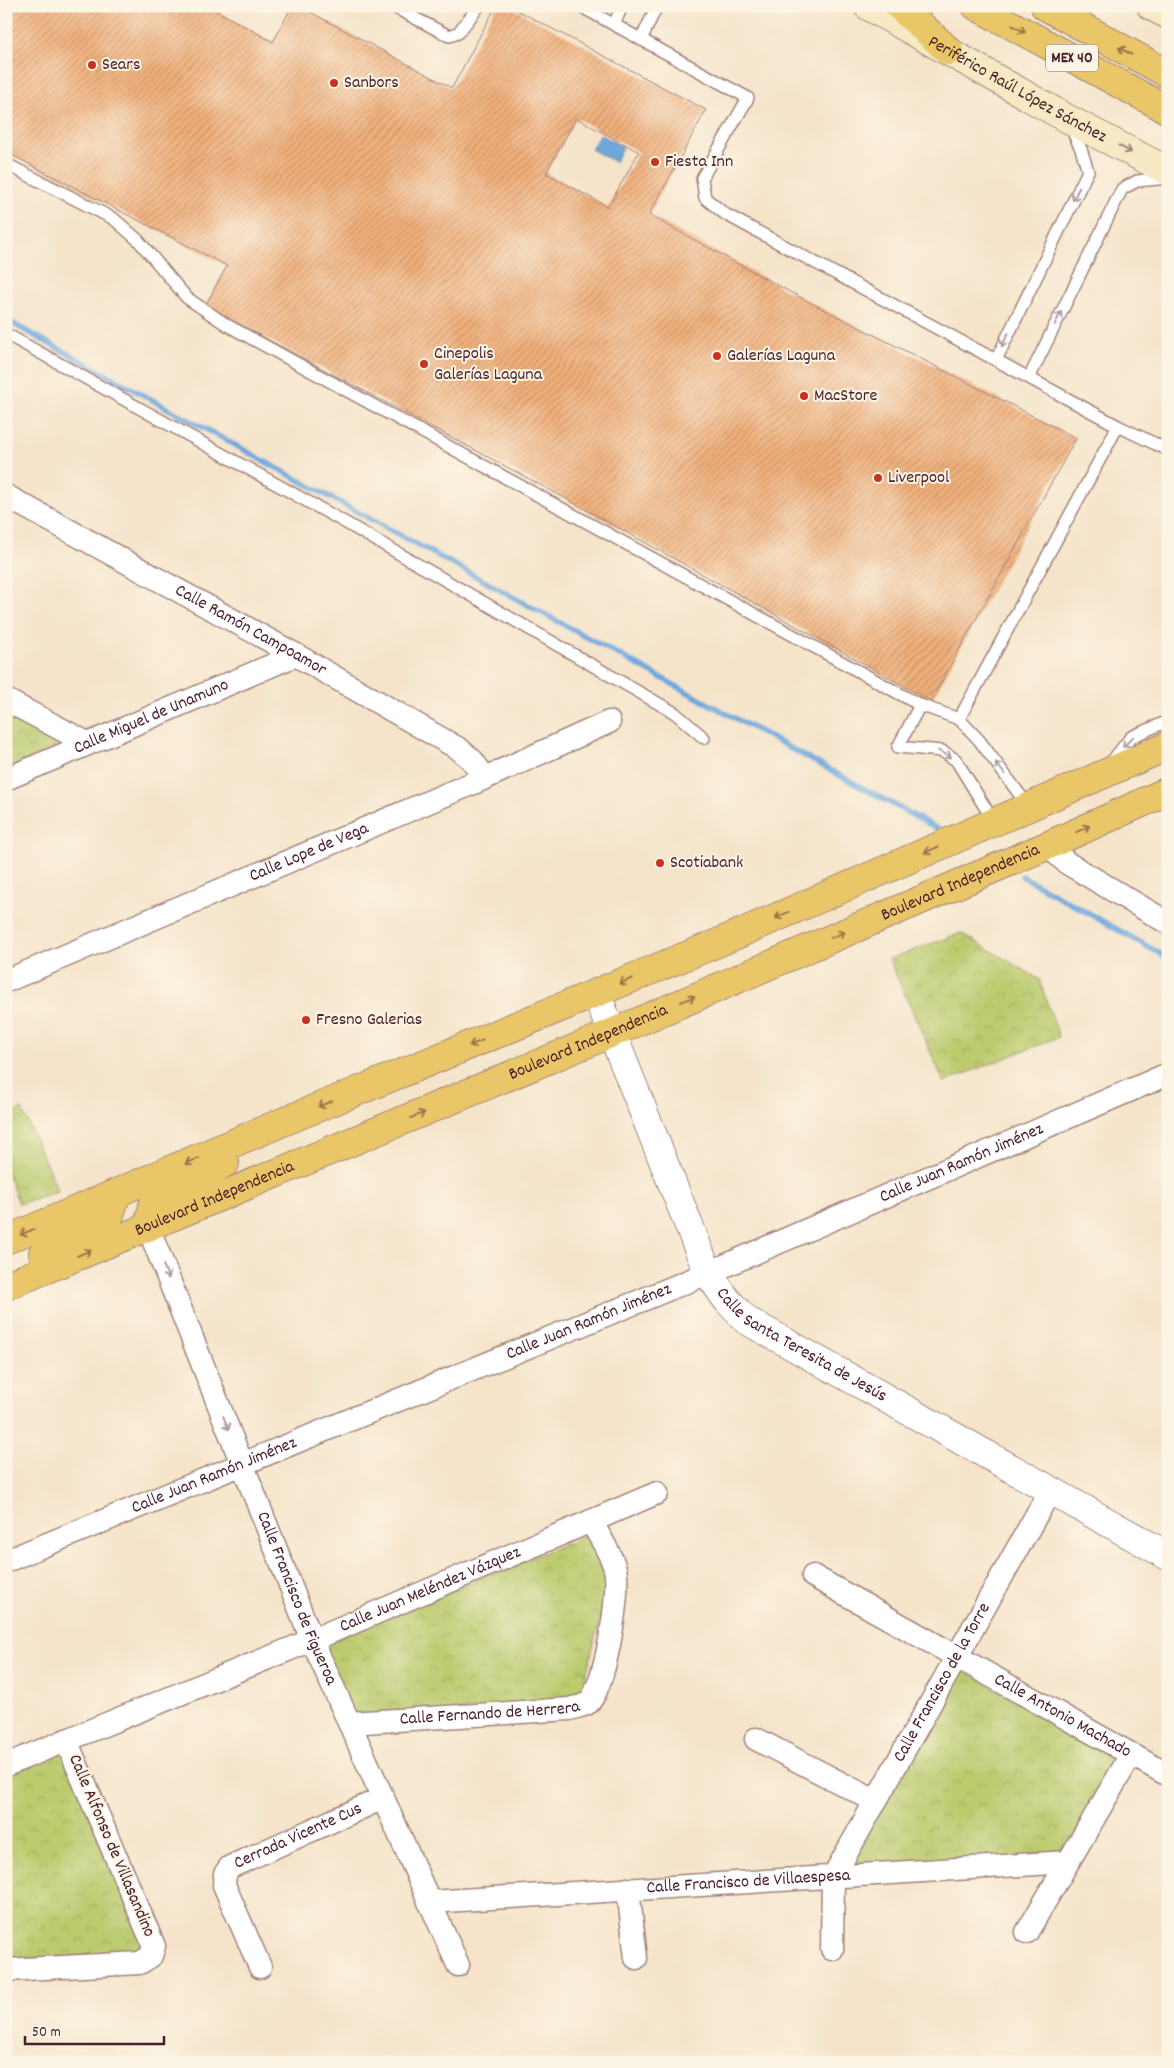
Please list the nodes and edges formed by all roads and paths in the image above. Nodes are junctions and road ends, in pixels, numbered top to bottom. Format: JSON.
{"nodes":[{"id":1,"x":392,"y":6,"type":"edge"},
{"id":2,"x":479,"y":6,"type":"edge"},
{"id":3,"x":580,"y":6,"type":"edge"},
{"id":4,"x":622,"y":6,"type":"edge"},
{"id":5,"x":657,"y":6,"type":"edge"},
{"id":6,"x":868,"y":6,"type":"edge"},
{"id":7,"x":899,"y":6,"type":"edge"},
{"id":8,"x":976,"y":6,"type":"edge"},
{"id":9,"x":1045,"y":6,"type":"edge"},
{"id":10,"x":1151,"y":6,"type":"edge"},
{"id":11,"x":1168,"y":15,"type":"edge"},
{"id":12,"x":614,"y":25,"type":"junction"},
{"id":13,"x":641,"y":40,"type":"junction"},
{"id":14,"x":949,"y":51,"type":"junction"},
{"id":15,"x":1168,"y":74,"type":"edge"},
{"id":16,"x":1168,"y":110,"type":"edge"},
{"id":17,"x":1066,"y":118,"type":"junction"},
{"id":18,"x":6,"y":164,"type":"edge"},
{"id":19,"x":1168,"y":171,"type":"edge"},
{"id":20,"x":1168,"y":178,"type":"edge"},
{"id":21,"x":6,"y":334,"type":"edge"},
{"id":22,"x":996,"y":360,"type":"junction"},
{"id":23,"x":1029,"y":378,"type":"junction"},
{"id":24,"x":1118,"y":426,"type":"junction"},
{"id":25,"x":1168,"y":450,"type":"edge"},
{"id":26,"x":6,"y":496,"type":"edge"},
{"id":27,"x":296,"y":655,"type":"junction"},
{"id":28,"x":6,"y":700,"type":"edge"},
{"id":29,"x":920,"y":705,"type":"junction"},
{"id":30,"x":959,"y":719,"type":"junction"},
{"id":31,"x":1168,"y":721,"type":"edge"},
{"id":32,"x":609,"y":722,"type":"dead end"},
{"id":33,"x":704,"y":738,"type":"dead end"},
{"id":34,"x":87,"y":743,"type":"junction"},
{"id":35,"x":1168,"y":746,"type":"edge"},
{"id":36,"x":1099,"y":776,"type":"junction"},
{"id":37,"x":485,"y":778,"type":"junction"},
{"id":38,"x":6,"y":779,"type":"edge"},
{"id":39,"x":1168,"y":791,"type":"edge"},
{"id":40,"x":1029,"y":807,"type":"junction"},
{"id":41,"x":994,"y":822,"type":"junction"},
{"id":42,"x":963,"y":837,"type":"junction"},
{"id":43,"x":1051,"y":844,"type":"junction"},
{"id":44,"x":876,"y":918,"type":"junction"},
{"id":45,"x":1168,"y":923,"type":"edge"},
{"id":46,"x":6,"y":980,"type":"edge"},
{"id":47,"x":596,"y":993,"type":"junction"},
{"id":48,"x":612,"y":1033,"type":"junction"},
{"id":49,"x":1167,"y":1077,"type":"edge"},
{"id":50,"x":285,"y":1120,"type":"junction"},
{"id":51,"x":117,"y":1193,"type":"junction"},
{"id":52,"x":148,"y":1227,"type":"junction"},
{"id":53,"x":6,"y":1240,"type":"edge"},
{"id":54,"x":708,"y":1273,"type":"junction"},
{"id":55,"x":15,"y":1282,"type":"edge"},
{"id":56,"x":242,"y":1466,"type":"junction"},
{"id":57,"x":1051,"y":1489,"type":"junction"},
{"id":58,"x":658,"y":1493,"type":"dead end"},
{"id":59,"x":591,"y":1521,"type":"junction"},
{"id":60,"x":1168,"y":1556,"type":"edge"},
{"id":61,"x":6,"y":1561,"type":"edge"},
{"id":62,"x":813,"y":1576,"type":"dead end"},
{"id":63,"x":312,"y":1640,"type":"junction"},
{"id":64,"x":958,"y":1656,"type":"junction"},
{"id":65,"x":349,"y":1723,"type":"junction"},
{"id":66,"x":756,"y":1739,"type":"dead end"},
{"id":67,"x":66,"y":1740,"type":"junction"},
{"id":68,"x":1131,"y":1755,"type":"junction"},
{"id":69,"x":6,"y":1765,"type":"edge"},
{"id":70,"x":1168,"y":1775,"type":"edge"},
{"id":71,"x":383,"y":1798,"type":"junction"},
{"id":72,"x":875,"y":1801,"type":"junction"},
{"id":73,"x":1068,"y":1862,"type":"junction"},
{"id":74,"x":833,"y":1877,"type":"junction"},
{"id":75,"x":628,"y":1890,"type":"junction"},
{"id":76,"x":429,"y":1902,"type":"junction"},
{"id":77,"x":1027,"y":1932,"type":"dead end"},
{"id":78,"x":832,"y":1949,"type":"dead end"},
{"id":79,"x":636,"y":1958,"type":"dead end"},
{"id":80,"x":458,"y":1965,"type":"dead end"},
{"id":81,"x":260,"y":1967,"type":"dead end"},
{"id":82,"x":6,"y":1970,"type":"edge"}],
"edges":[{"from":1,"to":2,"type":"lane"},
{"from":3,"to":12,"type":"lane"},
{"from":4,"to":12,"type":"lane"},
{"from":5,"to":13,"type":"lane"},
{"from":6,"to":14,"type":"main road","name":"Periférico Raúl López Sánchez"},
{"from":7,"to":14,"type":"main road"},
{"from":8,"to":16,"type":"main road","number":"MEX 40","one_way":true},
{"from":15,"to":9,"type":"main road","number":"MEX 40","one_way":true},
{"from":10,"to":11,"type":"main road"},
{"from":12,"to":13,"type":"lane"},
{"from":13,"to":22,"type":"lane"},
{"from":14,"to":17,"type":"main road","name":"Periférico Raúl López Sánchez"},
{"from":17,"to":19,"type":"main road","name":"Periférico Raúl López Sánchez","one_way":true},
{"from":17,"to":22,"type":"lane","one_way":true},
{"from":18,"to":29,"type":"lane"},
{"from":23,"to":20,"type":"lane","one_way":true},
{"from":21,"to":33,"type":"lane"},
{"from":22,"to":23,"type":"lane"},
{"from":23,"to":24,"type":"lane"},
{"from":24,"to":25,"type":"lane"},
{"from":24,"to":30,"type":"lane"},
{"from":26,"to":27,"type":"street","name":"Calle Ramón Campoamor"},
{"from":27,"to":34,"type":"street","name":"Calle Miguel de Unamuno"},
{"from":27,"to":37,"type":"street","name":"Calle Ramón Campoamor"},
{"from":28,"to":34,"type":"street"},
{"from":29,"to":30,"type":"lane"},
{"from":29,"to":41,"type":"lane","one_way":true},
{"from":40,"to":30,"type":"lane","one_way":true},
{"from":31,"to":36,"type":"lane","one_way":true},
{"from":32,"to":37,"type":"street","name":"Calle Lope de Vega"},
{"from":34,"to":38,"type":"street","name":"Calle Miguel de Unamuno"},
{"from":35,"to":36,"type":"main road"},
{"from":36,"to":40,"type":"main road"},
{"from":37,"to":46,"type":"street","name":"Calle Lope de Vega"},
{"from":43,"to":39,"type":"main road","name":"Boulevard Independencia","one_way":true},
{"from":40,"to":41,"type":"main road"},
{"from":41,"to":42,"type":"main road"},
{"from":42,"to":44,"type":"main road"},
{"from":42,"to":47,"type":"main road","one_way":true},
{"from":43,"to":44,"type":"main road","name":"Boulevard Independencia"},
{"from":43,"to":45,"type":"street"},
{"from":48,"to":44,"type":"main road","name":"Boulevard Independencia","one_way":true},
{"from":47,"to":48,"type":"street","name":"Calle Santa Teresita de Jesús"},
{"from":47,"to":50,"type":"main road","one_way":true},
{"from":52,"to":48,"type":"main road","name":"Boulevard Independencia","one_way":true},
{"from":48,"to":54,"type":"street","name":"Calle Santa Teresita de Jesús"},
{"from":49,"to":54,"type":"street","name":"Calle Juan Ramón Jiménez"},
{"from":50,"to":51,"type":"main road","one_way":true},
{"from":50,"to":52,"type":"main road"},
{"from":51,"to":53,"type":"main road","one_way":true},
{"from":51,"to":55,"type":"main road"},
{"from":55,"to":52,"type":"main road","name":"Boulevard Independencia","one_way":true},
{"from":52,"to":56,"type":"street","name":"Calle Francisco de Figueroa","one_way":true},
{"from":54,"to":56,"type":"street","name":"Calle Juan Ramón Jiménez"},
{"from":54,"to":57,"type":"street","name":"Calle Santa Teresita de Jesús"},
{"from":56,"to":61,"type":"street","name":"Calle Juan Ramón Jiménez"},
{"from":56,"to":63,"type":"street","name":"Calle Francisco de Figueroa"},
{"from":57,"to":60,"type":"street","name":"Calle Santa Teresita de Jesús"},
{"from":57,"to":64,"type":"street","name":"Calle Francisco de la Torre"},
{"from":58,"to":59,"type":"street","name":"Calle Juan Meléndez Vázquez"},
{"from":59,"to":63,"type":"street","name":"Calle Juan Meléndez Vázquez"},
{"from":59,"to":65,"type":"street","name":"Calle Fernando de Herrera"},
{"from":62,"to":64,"type":"street","name":"Calle Antonio Machado"},
{"from":63,"to":65,"type":"street","name":"Calle Francisco de Figueroa"},
{"from":63,"to":67,"type":"street","name":"Calle Juan Meléndez Vázquez"},
{"from":64,"to":68,"type":"street","name":"Calle Antonio Machado"},
{"from":64,"to":72,"type":"street","name":"Calle Francisco de la Torre"},
{"from":65,"to":71,"type":"street","name":"Calle Francisco de Figueroa"},
{"from":66,"to":72,"type":"street"},
{"from":67,"to":69,"type":"street","name":"Calle Juan Meléndez Vázquez"},
{"from":67,"to":82,"type":"street","name":"Calle Alfonso de Villasandino"},
{"from":68,"to":70,"type":"street","name":"Calle Antonio Machado"},
{"from":68,"to":73,"type":"street"},
{"from":71,"to":76,"type":"street","name":"Calle Francisco de Figueroa"},
{"from":71,"to":81,"type":"street","name":"Cerrada Vicente Cus"},
{"from":72,"to":74,"type":"street","name":"Calle Francisco de la Torre"},
{"from":73,"to":74,"type":"street","name":"Calle Francisco de Villaespesa"},
{"from":73,"to":77,"type":"street"},
{"from":74,"to":75,"type":"street","name":"Calle Francisco de Villaespesa"},
{"from":74,"to":78,"type":"street"},
{"from":75,"to":76,"type":"street","name":"Calle Francisco de Villaespesa"},
{"from":75,"to":79,"type":"street"},
{"from":76,"to":80,"type":"street","name":"Calle Francisco de Figueroa"}]}
